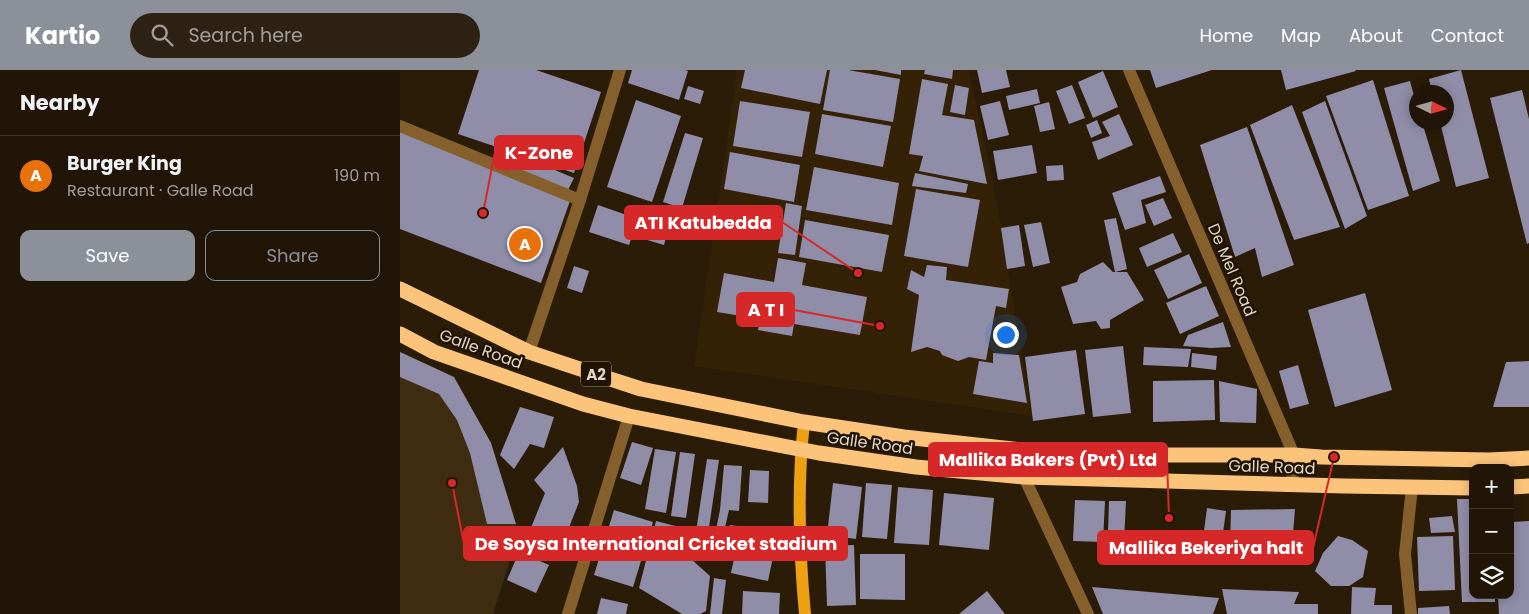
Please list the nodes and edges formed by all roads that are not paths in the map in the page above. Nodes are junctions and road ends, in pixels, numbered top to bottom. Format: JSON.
{"nodes":[{"id":1,"x":620,"y":70,"type":"edge"},
{"id":2,"x":1129,"y":70,"type":"edge"},
{"id":3,"x":400,"y":126,"type":"edge"},
{"id":4,"x":580,"y":200,"type":"junction"},
{"id":5,"x":400,"y":289,"type":"edge"},
{"id":6,"x":400,"y":334,"type":"edge"},
{"id":7,"x":529,"y":352,"type":"junction"},
{"id":8,"x":629,"y":416,"type":"junction"},
{"id":9,"x":804,"y":422,"type":"junction"},
{"id":10,"x":801,"y":451,"type":"junction"},
{"id":11,"x":1294,"y":455,"type":"junction"},
{"id":12,"x":1529,"y":458,"type":"edge"},
{"id":13,"x":1024,"y":477,"type":"junction"},
{"id":14,"x":1292,"y":484,"type":"junction"},
{"id":15,"x":1529,"y":486,"type":"edge"},
{"id":16,"x":1412,"y":487,"type":"junction"},
{"id":17,"x":1514,"y":487,"type":"edge"},
{"id":18,"x":1469,"y":488,"type":"edge"},
{"id":19,"x":568,"y":614,"type":"edge"},
{"id":20,"x":805,"y":614,"type":"edge"},
{"id":21,"x":1088,"y":614,"type":"edge"},
{"id":22,"x":1411,"y":614,"type":"edge"}],
"edges":[{"from":1,"to":4,"type":"street"},
{"from":2,"to":11,"type":"street","name":"De Mel Road"},
{"from":3,"to":4,"type":"street"},
{"from":4,"to":7,"type":"street"},
{"from":5,"to":7,"type":"highway","name":"Galle Road","number":"A2"},
{"from":6,"to":8,"type":"highway","name":"Galle Road","number":"A2"},
{"from":7,"to":9,"type":"highway","name":"Galle Road","number":"A2"},
{"from":8,"to":10,"type":"highway","name":"Galle Road","number":"A2"},
{"from":8,"to":19,"type":"street"},
{"from":9,"to":10,"type":"main road"},
{"from":9,"to":11,"type":"highway","number":"A2"},
{"from":10,"to":13,"type":"highway","name":"Galle Road","number":"A2"},
{"from":10,"to":20,"type":"main road"},
{"from":11,"to":12,"type":"highway","number":"A2"},
{"from":11,"to":14,"type":"street","name":"De Mel Road"},
{"from":13,"to":14,"type":"highway","name":"Galle Road","number":"A2"},
{"from":13,"to":21,"type":"street"},
{"from":14,"to":16,"type":"highway","name":"Galle Road","number":"A2"},
{"from":15,"to":17,"type":"highway"},
{"from":16,"to":18,"type":"highway","name":"Galle Road","number":"A2"},
{"from":16,"to":22,"type":"street"}]}
